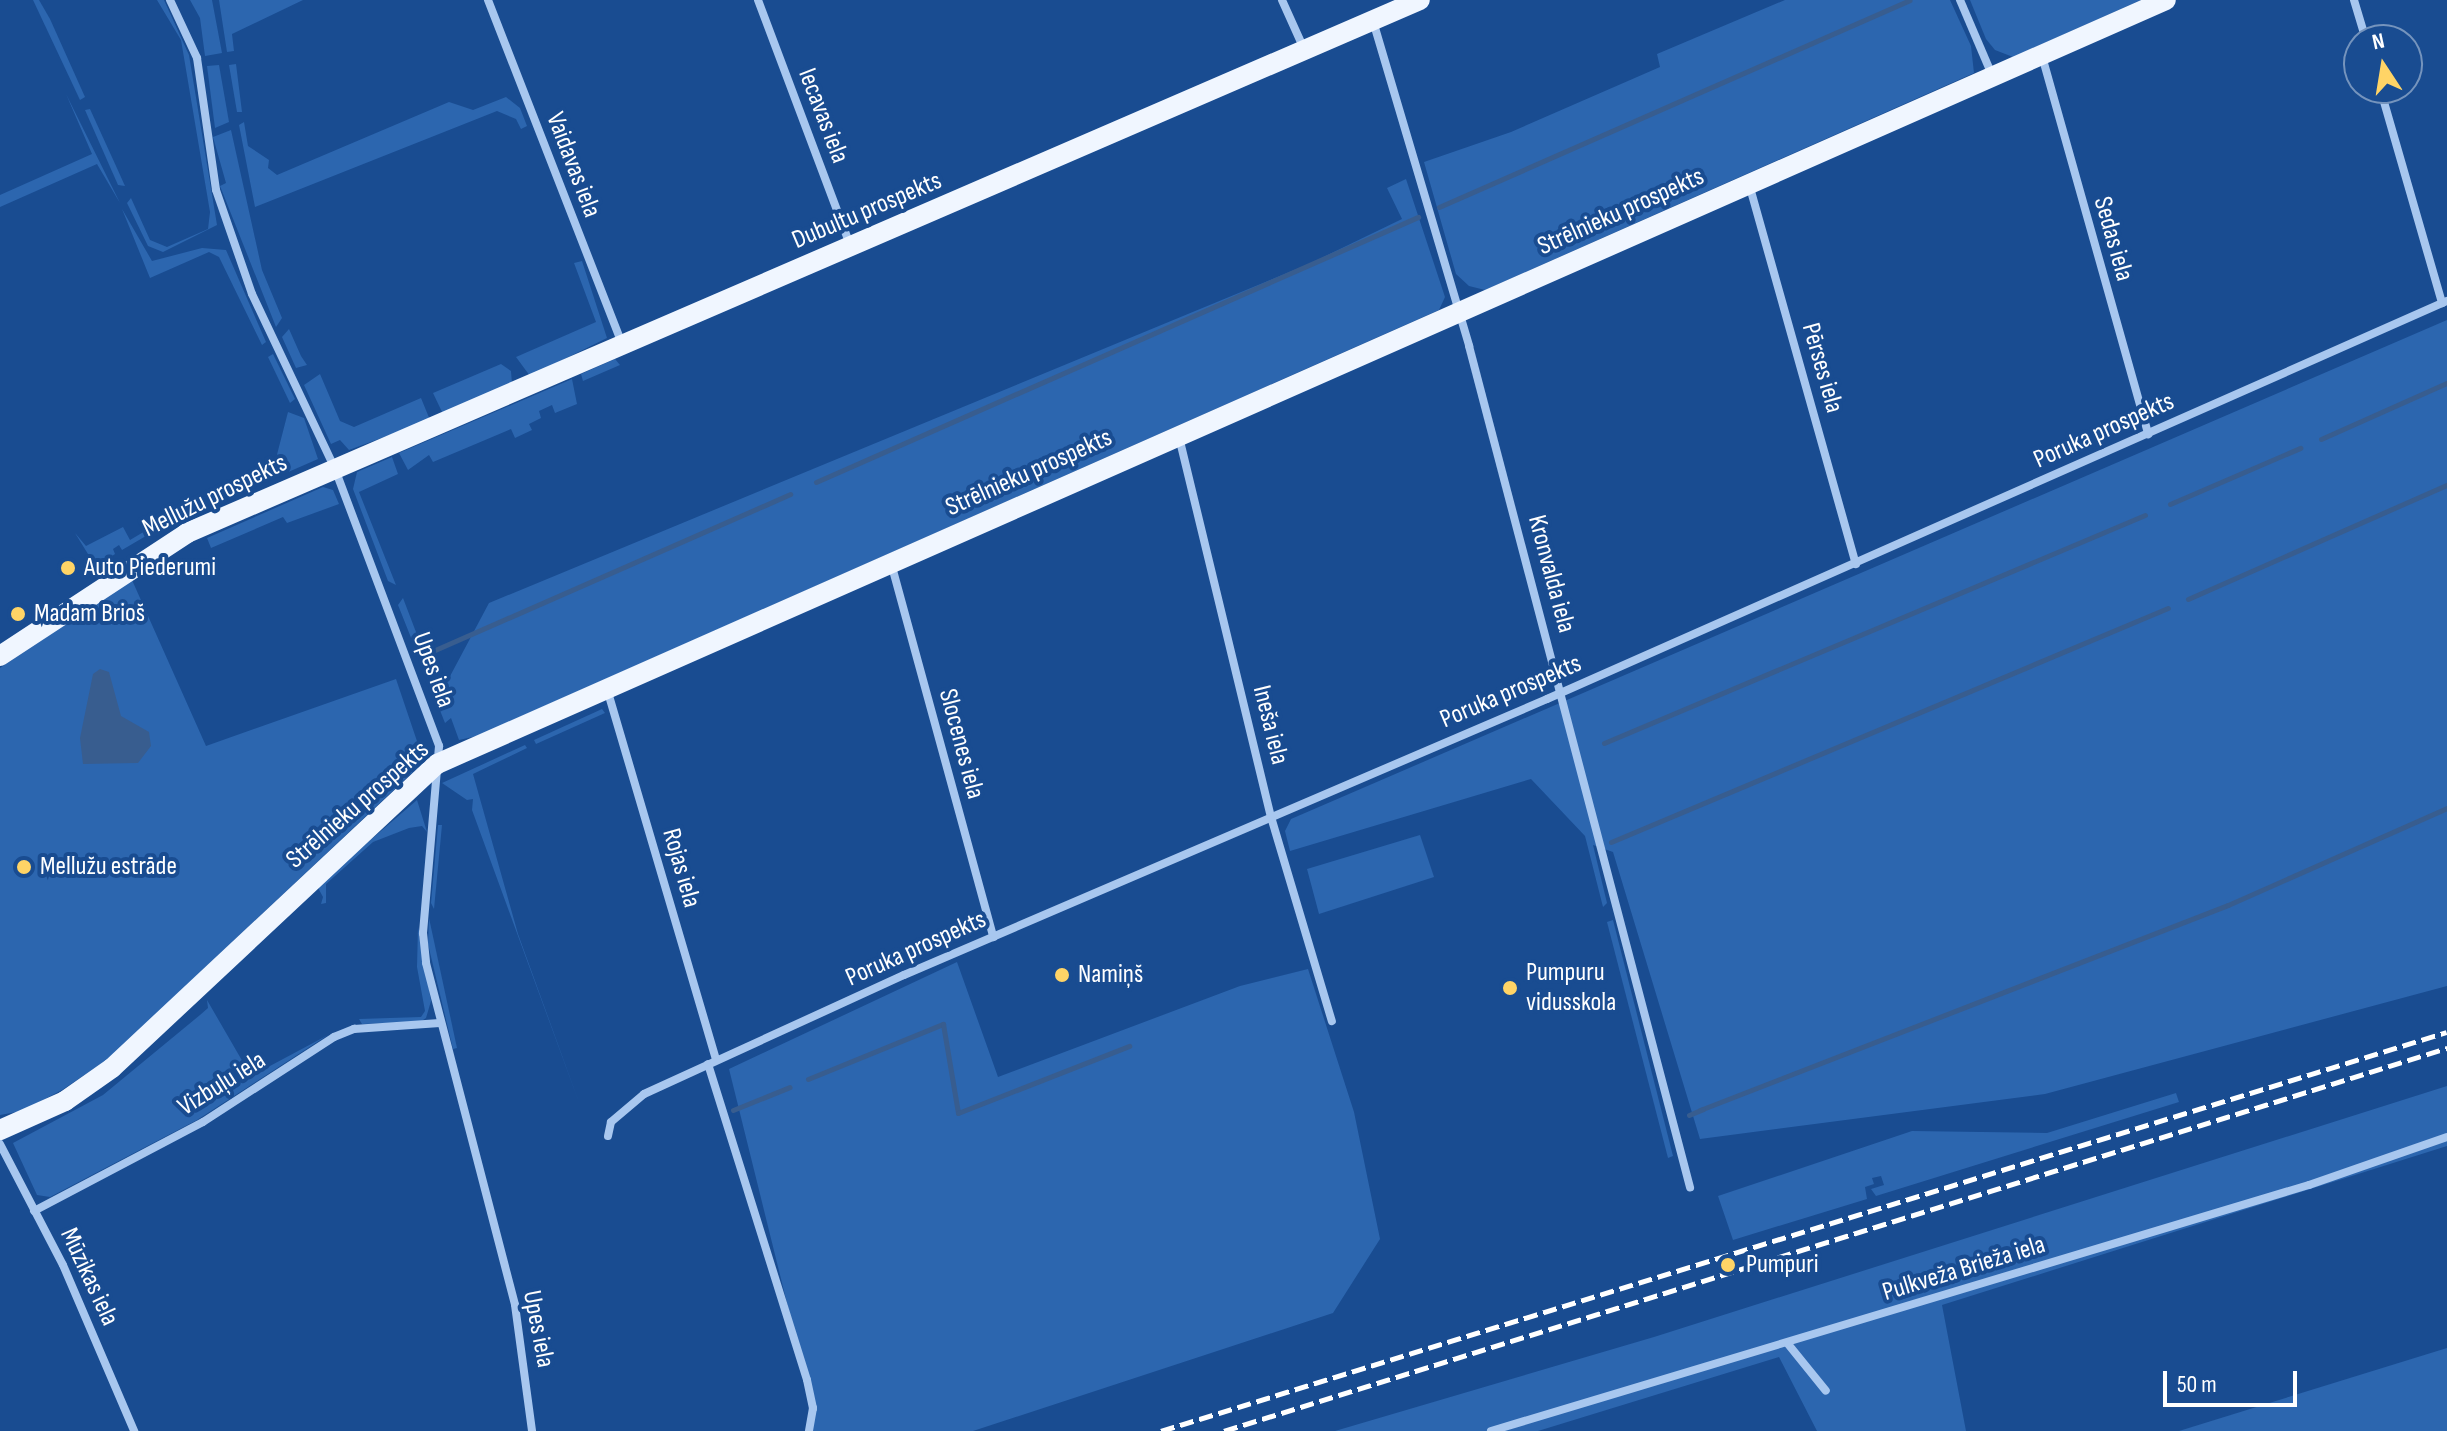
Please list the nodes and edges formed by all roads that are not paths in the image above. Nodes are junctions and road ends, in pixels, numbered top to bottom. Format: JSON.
{"nodes":[{"id":1,"x":170,"y":0,"type":"edge"},
{"id":2,"x":488,"y":0,"type":"edge"},
{"id":3,"x":758,"y":0,"type":"edge"},
{"id":4,"x":1282,"y":0,"type":"edge"},
{"id":5,"x":1420,"y":0,"type":"edge"},
{"id":6,"x":1960,"y":0,"type":"edge"},
{"id":7,"x":2166,"y":0,"type":"edge"},
{"id":8,"x":2354,"y":0,"type":"edge"},
{"id":9,"x":1372,"y":21,"type":"junction"},
{"id":10,"x":2361,"y":24,"type":"edge"},
{"id":11,"x":1304,"y":50,"type":"junction"},
{"id":12,"x":2041,"y":55,"type":"junction"},
{"id":13,"x":1993,"y":76,"type":"junction"},
{"id":14,"x":2385,"y":104,"type":"edge"},
{"id":15,"x":1749,"y":184,"type":"junction"},
{"id":16,"x":850,"y":246,"type":"junction"},
{"id":17,"x":2445,"y":302,"type":"edge"},
{"id":18,"x":1459,"y":311,"type":"junction"},
{"id":19,"x":622,"y":345,"type":"junction"},
{"id":20,"x":2148,"y":434,"type":"junction"},
{"id":21,"x":1179,"y":436,"type":"junction"},
{"id":22,"x":335,"y":469,"type":"junction"},
{"id":23,"x":891,"y":562,"type":"junction"},
{"id":24,"x":1856,"y":564,"type":"junction"},
{"id":25,"x":0,"y":656,"type":"edge"},
{"id":26,"x":607,"y":686,"type":"junction"},
{"id":27,"x":1561,"y":692,"type":"junction"},
{"id":28,"x":437,"y":764,"type":"junction"},
{"id":29,"x":1271,"y":817,"type":"junction"},
{"id":30,"x":993,"y":937,"type":"junction"},
{"id":31,"x":1332,"y":1021,"type":"dead end"},
{"id":32,"x":440,"y":1023,"type":"junction"},
{"id":33,"x":712,"y":1062,"type":"junction"},
{"id":34,"x":0,"y":1130,"type":"edge"},
{"id":35,"x":608,"y":1136,"type":"dead end"},
{"id":36,"x":2447,"y":1137,"type":"edge"},
{"id":37,"x":0,"y":1144,"type":"edge"},
{"id":38,"x":1690,"y":1187,"type":"dead end"},
{"id":39,"x":34,"y":1211,"type":"junction"},
{"id":40,"x":1788,"y":1344,"type":"junction"},
{"id":41,"x":1826,"y":1391,"type":"dead end"},
{"id":42,"x":812,"y":1429,"type":"edge"},
{"id":43,"x":134,"y":1431,"type":"edge"},
{"id":44,"x":532,"y":1431,"type":"edge"},
{"id":45,"x":1491,"y":1431,"type":"edge"}],
"edges":[{"from":1,"to":22,"type":"street","name":"Upes iela"},
{"from":2,"to":19,"type":"street","name":"Vaidavas iela"},
{"from":3,"to":16,"type":"street","name":"Iecavas iela"},
{"from":4,"to":11,"type":"street"},
{"from":5,"to":9,"type":"main road","name":"Dubultu prospekts"},
{"from":6,"to":13,"type":"street"},
{"from":7,"to":12,"type":"main road","name":"Strēlnieku prospekts"},
{"from":8,"to":10,"type":"street"},
{"from":9,"to":11,"type":"main road","name":"Dubultu prospekts"},
{"from":9,"to":18,"type":"street","name":"Kronvalda iela"},
{"from":11,"to":16,"type":"main road","name":"Dubultu prospekts"},
{"from":12,"to":13,"type":"main road","name":"Strēlnieku prospekts"},
{"from":12,"to":20,"type":"street","name":"Sedas iela"},
{"from":13,"to":15,"type":"main road","name":"Strēlnieku prospekts"},
{"from":14,"to":17,"type":"street"},
{"from":15,"to":18,"type":"main road","name":"Strēlnieku prospekts"},
{"from":15,"to":24,"type":"street","name":"Pērses iela"},
{"from":16,"to":19,"type":"main road","name":"Dubultu prospekts"},
{"from":17,"to":20,"type":"street","name":"Poruka prospekts"},
{"from":18,"to":21,"type":"main road","name":"Strēlnieku prospekts"},
{"from":18,"to":27,"type":"street","name":"Kronvalda iela"},
{"from":19,"to":22,"type":"main road","name":"Dubultu prospekts"},
{"from":20,"to":24,"type":"street","name":"Poruka prospekts"},
{"from":21,"to":23,"type":"main road","name":"Strēlnieku prospekts"},
{"from":21,"to":29,"type":"street","name":"Ineša iela"},
{"from":22,"to":25,"type":"main road","name":"Mellužu prospekts"},
{"from":22,"to":28,"type":"street","name":"Upes iela"},
{"from":23,"to":26,"type":"main road","name":"Strēlnieku prospekts"},
{"from":23,"to":30,"type":"street","name":"Slocenes iela"},
{"from":24,"to":27,"type":"street","name":"Poruka prospekts"},
{"from":26,"to":28,"type":"main road","name":"Strēlnieku prospekts"},
{"from":26,"to":33,"type":"street","name":"Rojas iela"},
{"from":27,"to":29,"type":"street","name":"Poruka prospekts"},
{"from":27,"to":38,"type":"street","name":"Kronvalda iela"},
{"from":28,"to":32,"type":"street","name":"Upes iela"},
{"from":28,"to":34,"type":"main road","name":"Strēlnieku prospekts"},
{"from":29,"to":30,"type":"street","name":"Poruka prospekts"},
{"from":29,"to":31,"type":"street","name":"Ineša iela"},
{"from":30,"to":33,"type":"street","name":"Poruka prospekts"},
{"from":32,"to":39,"type":"street","name":"Vizbuļu iela"},
{"from":32,"to":44,"type":"street","name":"Upes iela"},
{"from":33,"to":35,"type":"street","name":"Poruka prospekts"},
{"from":33,"to":42,"type":"street","name":"Rojas iela"},
{"from":36,"to":40,"type":"street","name":"Pulkveža Brieža iela"},
{"from":37,"to":39,"type":"street","name":"Mūzikas iela"},
{"from":39,"to":43,"type":"street","name":"Mūzikas iela"},
{"from":40,"to":41,"type":"street"},
{"from":40,"to":45,"type":"street","name":"Pulkveža Brieža iela"}]}
